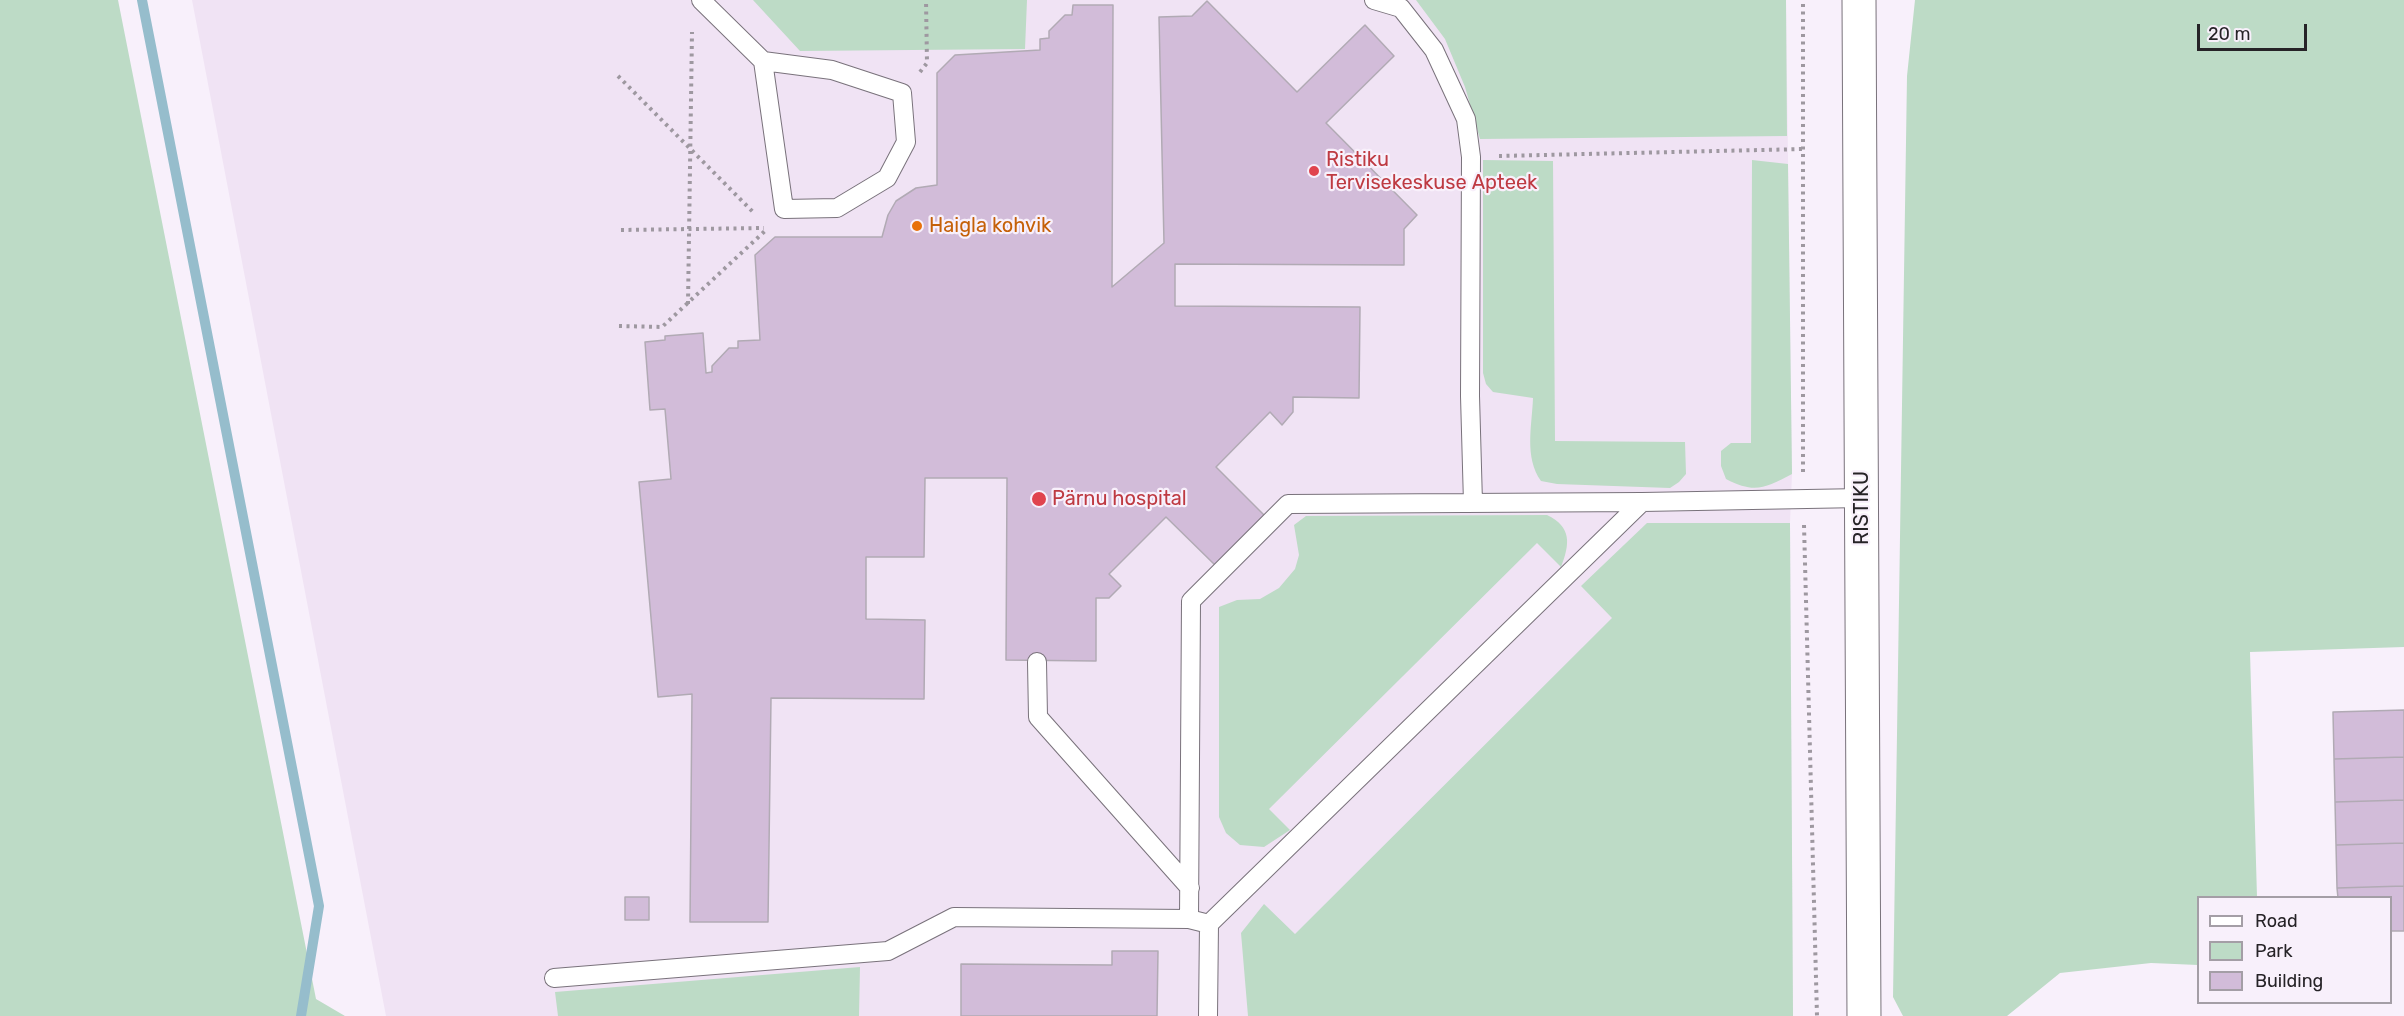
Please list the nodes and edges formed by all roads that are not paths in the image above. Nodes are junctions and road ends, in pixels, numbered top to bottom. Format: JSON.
{"nodes":[{"id":1,"x":701,"y":0,"type":"edge"},
{"id":2,"x":1374,"y":0,"type":"edge"},
{"id":3,"x":1858,"y":0,"type":"edge"},
{"id":4,"x":763,"y":61,"type":"junction"},
{"id":5,"x":1862,"y":498,"type":"junction"},
{"id":6,"x":1642,"y":502,"type":"junction"},
{"id":7,"x":1473,"y":503,"type":"junction"},
{"id":8,"x":1036,"y":662,"type":"dead end"},
{"id":9,"x":1190,"y":888,"type":"junction"},
{"id":10,"x":1190,"y":920,"type":"junction"},
{"id":11,"x":1209,"y":924,"type":"junction"},
{"id":12,"x":554,"y":978,"type":"dead end"},
{"id":13,"x":1208,"y":1016,"type":"edge"},
{"id":14,"x":1864,"y":1016,"type":"edge"}],
"edges":[{"from":1,"to":4,"type":"lane"},
{"from":2,"to":7,"type":"lane"},
{"from":3,"to":5,"type":"street","name":"RISTIKU"},
{"from":4,"to":4,"type":"lane"},
{"from":5,"to":6,"type":"lane"},
{"from":5,"to":14,"type":"street","name":"RISTIKU"},
{"from":6,"to":7,"type":"lane"},
{"from":6,"to":11,"type":"lane"},
{"from":7,"to":9,"type":"lane"},
{"from":8,"to":9,"type":"lane"},
{"from":9,"to":10,"type":"lane"},
{"from":10,"to":11,"type":"lane"},
{"from":10,"to":12,"type":"lane"},
{"from":11,"to":13,"type":"lane"}]}
